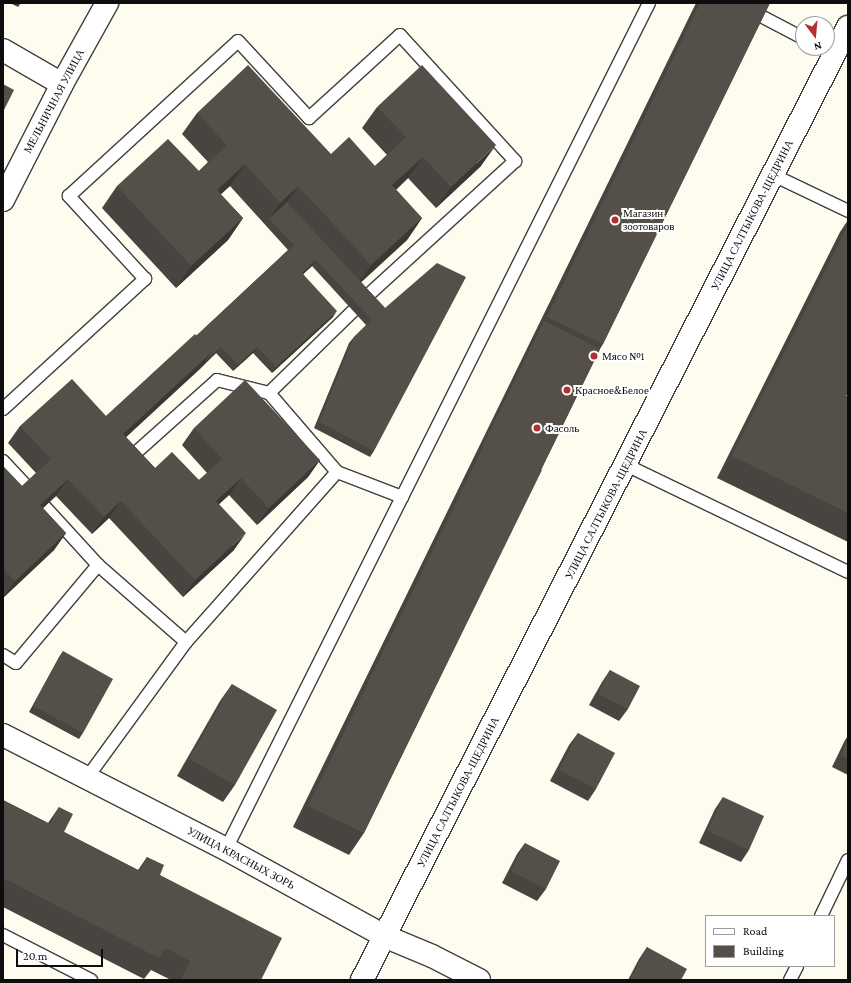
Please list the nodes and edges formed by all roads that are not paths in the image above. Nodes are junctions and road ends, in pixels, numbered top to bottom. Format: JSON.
{"nodes":[{"id":1,"x":107,"y":3,"type":"edge"},
{"id":2,"x":649,"y":3,"type":"edge"},
{"id":3,"x":760,"y":16,"type":"edge"},
{"id":4,"x":848,"y":27,"type":"edge"},
{"id":5,"x":795,"y":34,"type":"edge"},
{"id":6,"x":835,"y":43,"type":"edge"},
{"id":7,"x":3,"y":50,"type":"edge"},
{"id":8,"x":826,"y":56,"type":"edge"},
{"id":9,"x":62,"y":84,"type":"junction"},
{"id":10,"x":773,"y":175,"type":"junction"},
{"id":11,"x":3,"y":200,"type":"edge"},
{"id":12,"x":848,"y":211,"type":"edge"},
{"id":13,"x":366,"y":297,"type":"edge"},
{"id":14,"x":353,"y":311,"type":"dead end"},
{"id":15,"x":269,"y":394,"type":"junction"},
{"id":16,"x":3,"y":409,"type":"edge"},
{"id":17,"x":131,"y":457,"type":"edge"},
{"id":18,"x":3,"y":461,"type":"edge"},
{"id":19,"x":626,"y":465,"type":"junction"},
{"id":20,"x":337,"y":472,"type":"junction"},
{"id":21,"x":27,"y":487,"type":"edge"},
{"id":22,"x":402,"y":497,"type":"junction"},
{"id":23,"x":45,"y":507,"type":"edge"},
{"id":24,"x":98,"y":565,"type":"junction"},
{"id":25,"x":848,"y":572,"type":"edge"},
{"id":26,"x":186,"y":642,"type":"junction"},
{"id":27,"x":3,"y":655,"type":"edge"},
{"id":28,"x":3,"y":735,"type":"edge"},
{"id":29,"x":87,"y":778,"type":"junction"},
{"id":30,"x":226,"y":849,"type":"junction"},
{"id":31,"x":848,"y":860,"type":"edge"},
{"id":32,"x":821,"y":915,"type":"edge"},
{"id":33,"x":3,"y":935,"type":"edge"},
{"id":34,"x":384,"y":936,"type":"junction"},
{"id":35,"x":796,"y":967,"type":"edge"},
{"id":36,"x":91,"y":980,"type":"edge"},
{"id":37,"x":362,"y":980,"type":"edge"},
{"id":38,"x":479,"y":980,"type":"edge"},
{"id":39,"x":790,"y":980,"type":"edge"}],
"edges":[{"from":1,"to":9,"type":"street","name":"МЕЛЬНИЧНАЯ УЛИЦА"},
{"from":2,"to":22,"type":"lane"},
{"from":3,"to":5,"type":"lane"},
{"from":4,"to":6,"type":"street","name":"УЛИЦА САЛТЫКОВА-ЩЕДРИНА"},
{"from":7,"to":9,"type":"street"},
{"from":8,"to":10,"type":"street","name":"УЛИЦА САЛТЫКОВА-ЩЕДРИНА"},
{"from":9,"to":11,"type":"street","name":"МЕЛЬНИЧНАЯ УЛИЦА"},
{"from":10,"to":12,"type":"lane"},
{"from":10,"to":19,"type":"street","name":"УЛИЦА САЛТЫКОВА-ЩЕДРИНА"},
{"from":13,"to":16,"type":"lane"},
{"from":14,"to":15,"type":"lane"},
{"from":15,"to":17,"type":"lane"},
{"from":15,"to":20,"type":"lane"},
{"from":18,"to":21,"type":"lane"},
{"from":19,"to":25,"type":"lane"},
{"from":19,"to":34,"type":"street","name":"УЛИЦА САЛТЫКОВА-ЩЕДРИНА"},
{"from":20,"to":22,"type":"lane"},
{"from":20,"to":26,"type":"lane"},
{"from":22,"to":30,"type":"lane"},
{"from":23,"to":24,"type":"lane"},
{"from":24,"to":26,"type":"lane"},
{"from":24,"to":27,"type":"lane"},
{"from":26,"to":29,"type":"lane"},
{"from":28,"to":29,"type":"street","name":"УЛИЦА КРАСНЫХ ЗОРЬ"},
{"from":29,"to":30,"type":"street","name":"УЛИЦА КРАСНЫХ ЗОРЬ"},
{"from":30,"to":34,"type":"street","name":"УЛИЦА КРАСНЫХ ЗОРЬ"},
{"from":31,"to":32,"type":"lane"},
{"from":33,"to":36,"type":"lane"},
{"from":34,"to":37,"type":"street","name":"УЛИЦА САЛТЫКОВА-ЩЕДРИНА"},
{"from":34,"to":38,"type":"street","name":"УЛИЦА КРАСНЫХ ЗОРЬ"},
{"from":35,"to":39,"type":"lane"}]}
